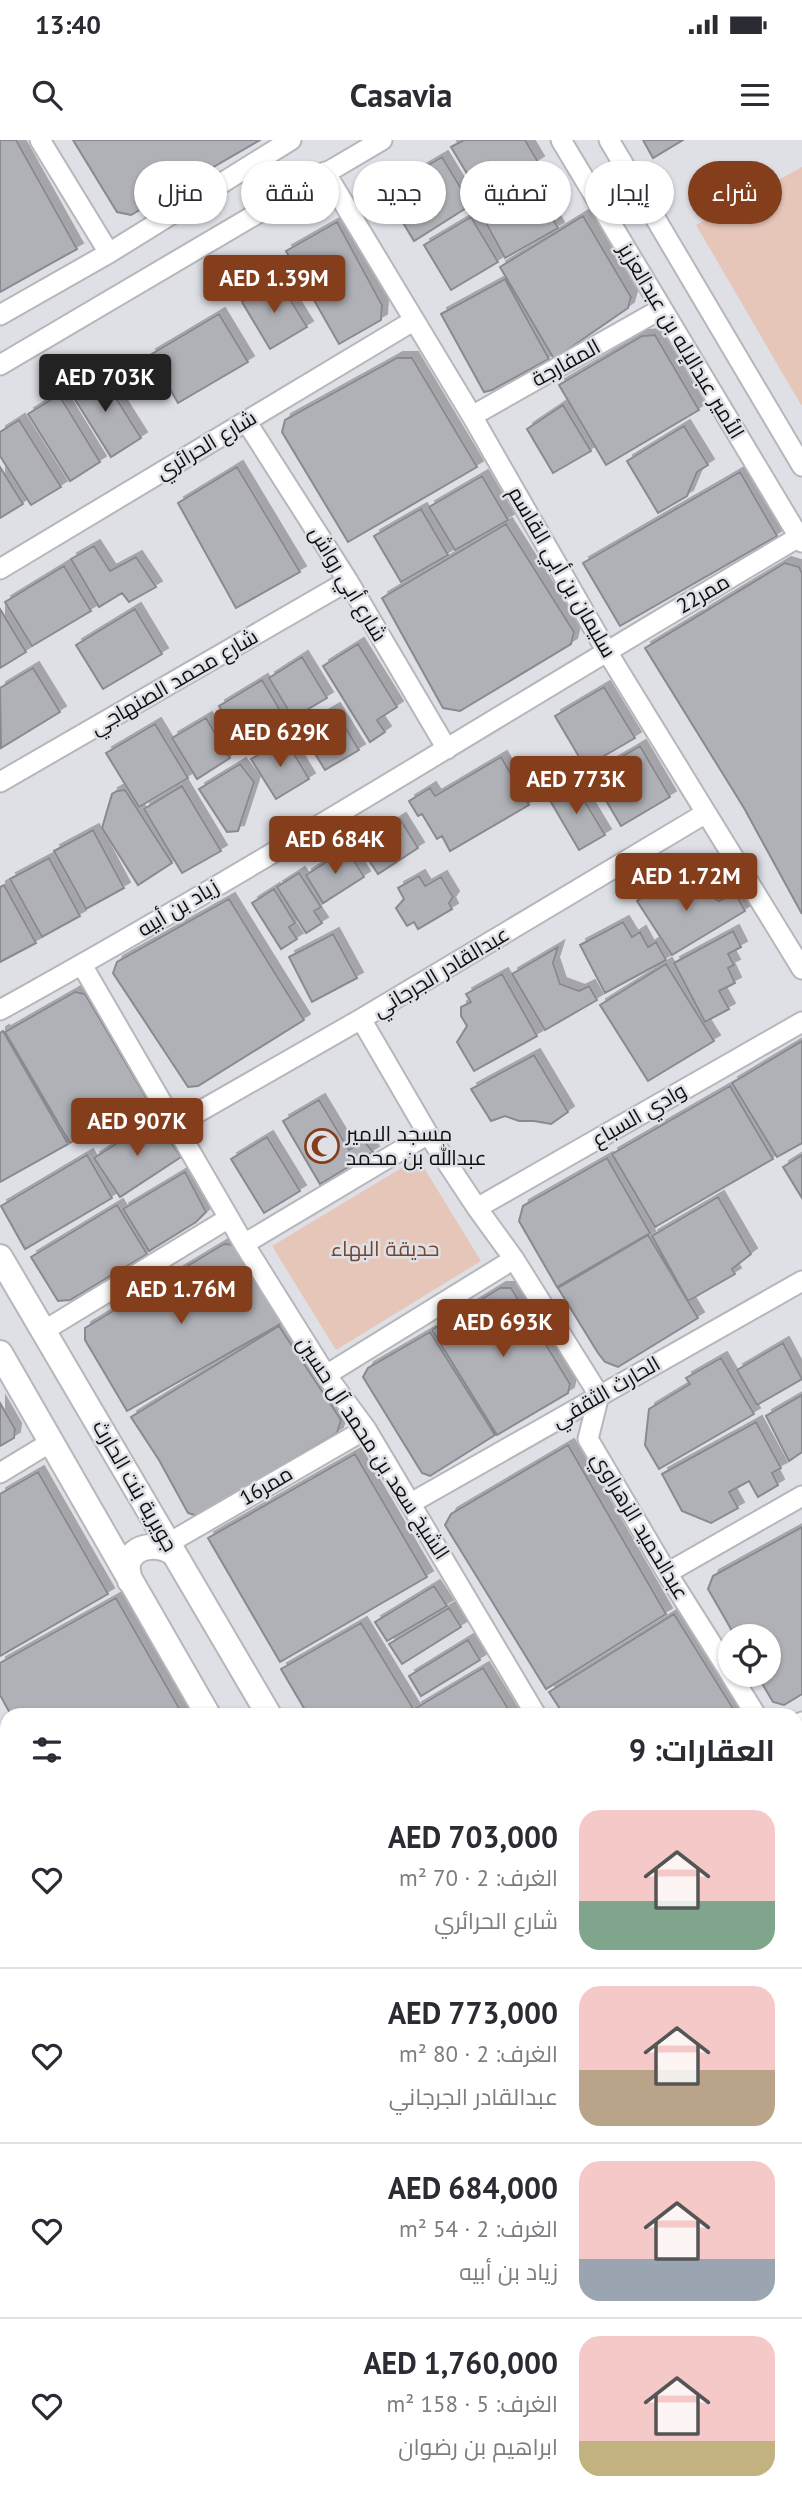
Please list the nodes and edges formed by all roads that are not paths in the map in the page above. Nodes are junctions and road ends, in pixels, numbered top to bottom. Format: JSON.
{"nodes":[{"id":1,"x":40,"y":140,"type":"edge"},
{"id":2,"x":291,"y":140,"type":"edge"},
{"id":3,"x":382,"y":140,"type":"edge"},
{"id":4,"x":561,"y":140,"type":"edge"},
{"id":5,"x":609,"y":140,"type":"edge"},
{"id":6,"x":339,"y":164,"type":"edge"},
{"id":7,"x":339,"y":196,"type":"edge"},
{"id":8,"x":241,"y":222,"type":"edge"},
{"id":9,"x":109,"y":253,"type":"junction"},
{"id":10,"x":661,"y":309,"type":"junction"},
{"id":11,"x":0,"y":315,"type":"edge"},
{"id":12,"x":413,"y":321,"type":"junction"},
{"id":13,"x":0,"y":365,"type":"edge"},
{"id":14,"x":472,"y":416,"type":"junction"},
{"id":15,"x":246,"y":421,"type":"junction"},
{"id":16,"x":802,"y":466,"type":"edge"},
{"id":17,"x":801,"y":539,"type":"edge"},
{"id":18,"x":0,"y":569,"type":"edge"},
{"id":19,"x":348,"y":581,"type":"junction"},
{"id":20,"x":606,"y":650,"type":"junction"},
{"id":21,"x":447,"y":749,"type":"junction"},
{"id":22,"x":0,"y":782,"type":"edge"},
{"id":23,"x":706,"y":813,"type":"junction"},
{"id":24,"x":82,"y":965,"type":"junction"},
{"id":25,"x":802,"y":969,"type":"edge"},
{"id":26,"x":0,"y":1010,"type":"edge"},
{"id":27,"x":361,"y":1019,"type":"junction"},
{"id":28,"x":802,"y":1022,"type":"edge"},
{"id":29,"x":174,"y":1126,"type":"junction"},
{"id":30,"x":428,"y":1134,"type":"junction"},
{"id":31,"x":477,"y":1208,"type":"junction"},
{"id":32,"x":229,"y":1218,"type":"junction"},
{"id":33,"x":244,"y":1244,"type":"junction"},
{"id":34,"x":0,"y":1257,"type":"edge"},
{"id":35,"x":514,"y":1259,"type":"junction"},
{"id":36,"x":802,"y":1281,"type":"edge"},
{"id":37,"x":45,"y":1330,"type":"junction"},
{"id":38,"x":0,"y":1353,"type":"edge"},
{"id":39,"x":326,"y":1375,"type":"junction"},
{"id":40,"x":599,"y":1395,"type":"junction"},
{"id":41,"x":366,"y":1429,"type":"junction"},
{"id":42,"x":51,"y":1442,"type":"junction"},
{"id":43,"x":0,"y":1473,"type":"edge"},
{"id":44,"x":802,"y":1496,"type":"edge"},
{"id":45,"x":411,"y":1503,"type":"junction"},
{"id":46,"x":150,"y":1513,"type":"junction"},
{"id":47,"x":105,"y":1535,"type":"junction"},
{"id":48,"x":170,"y":1548,"type":"junction"},
{"id":49,"x":667,"y":1573,"type":"junction"},
{"id":50,"x":131,"y":1581,"type":"junction"},
{"id":51,"x":718,"y":1655,"type":"edge"},
{"id":52,"x":738,"y":1687,"type":"edge"},
{"id":53,"x":204,"y":1708,"type":"edge"},
{"id":54,"x":265,"y":1708,"type":"edge"},
{"id":55,"x":532,"y":1708,"type":"edge"},
{"id":56,"x":752,"y":1708,"type":"edge"}],
"edges":[{"from":1,"to":9,"type":"street"},
{"from":2,"to":9,"type":"street"},
{"from":3,"to":6,"type":"street"},
{"from":4,"to":10,"type":"street","name":"الأمير عبدالإله بن عبدالعزيز"},
{"from":5,"to":16,"type":"street","name":"الأمير عبدالإله بن عبدالعزيز"},
{"from":7,"to":12,"type":"street","name":"سليمان بن أبي القاسم"},
{"from":8,"to":13,"type":"street"},
{"from":9,"to":11,"type":"street"},
{"from":10,"to":14,"type":"street","name":"المفارجة"},
{"from":10,"to":17,"type":"street","name":"الأمير عبدالإله بن عبدالعزيز"},
{"from":12,"to":14,"type":"street","name":"سليمان بن أبي القاسم"},
{"from":12,"to":15,"type":"street","name":"شارع الحرائري"},
{"from":14,"to":20,"type":"street","name":"سليمان بن أبي القاسم"},
{"from":15,"to":18,"type":"street","name":"شارع الحرائري"},
{"from":15,"to":19,"type":"street","name":"شارع أبي رواش"},
{"from":17,"to":20,"type":"street","name":"ممر22"},
{"from":19,"to":21,"type":"street","name":"شارع أبي رواش"},
{"from":19,"to":22,"type":"street","name":"شارع محمد الصنهاجي"},
{"from":20,"to":21,"type":"street","name":"زياد بن أبيه"},
{"from":20,"to":23,"type":"street","name":"سليمان بن أبي القاسم"},
{"from":21,"to":24,"type":"street","name":"زياد بن أبيه"},
{"from":23,"to":25,"type":"street","name":"سليمان بن أبي القاسم"},
{"from":23,"to":27,"type":"street","name":"عبدالقادر الجرجاني"},
{"from":24,"to":26,"type":"street","name":"زياد بن أبيه"},
{"from":24,"to":29,"type":"street","name":"الشيخ سعد بن محمد آل حسين"},
{"from":27,"to":29,"type":"street","name":"عبدالقادر الجرجاني"},
{"from":27,"to":30,"type":"street"},
{"from":28,"to":31,"type":"street","name":"وادي السباع"},
{"from":29,"to":32,"type":"street","name":"الشيخ سعد بن محمد آل حسين"},
{"from":30,"to":31,"type":"street"},
{"from":30,"to":33,"type":"street"},
{"from":31,"to":35,"type":"street"},
{"from":32,"to":33,"type":"street","name":"الشيخ سعد بن محمد آل حسين"},
{"from":32,"to":37,"type":"street"},
{"from":33,"to":39,"type":"street","name":"الشيخ سعد بن محمد آل حسين"},
{"from":34,"to":37,"type":"street","name":"جويرية بنت الحارث"},
{"from":35,"to":39,"type":"street"},
{"from":35,"to":40,"type":"street"},
{"from":36,"to":40,"type":"street","name":"الحارث الثقفي"},
{"from":37,"to":46,"type":"street","name":"جويرية بنت الحارث"},
{"from":38,"to":42,"type":"street"},
{"from":39,"to":41,"type":"street","name":"الشيخ سعد بن محمد آل حسين"},
{"from":40,"to":45,"type":"street","name":"الحارث الثقفي"},
{"from":40,"to":49,"type":"street","name":"عبدالحميد الزهراوي"},
{"from":41,"to":45,"type":"street","name":"الشيخ سعد بن محمد آل حسين"},
{"from":41,"to":48,"type":"street","name":"ممر16"},
{"from":42,"to":43,"type":"street"},
{"from":42,"to":47,"type":"street"},
{"from":44,"to":49,"type":"street"},
{"from":45,"to":55,"type":"street","name":"الشيخ سعد بن محمد آل حسين"},
{"from":46,"to":47,"type":"street"},
{"from":46,"to":48,"type":"street","name":"جويرية بنت الحارث"},
{"from":47,"to":50,"type":"street"},
{"from":48,"to":50,"type":"street"},
{"from":48,"to":54,"type":"street","name":"جويرية بنت الحارث"},
{"from":49,"to":51,"type":"street","name":"عبدالحميد الزهراوي"},
{"from":50,"to":53,"type":"street"},
{"from":52,"to":56,"type":"street","name":"عبدالحميد الزهراوي"}]}
